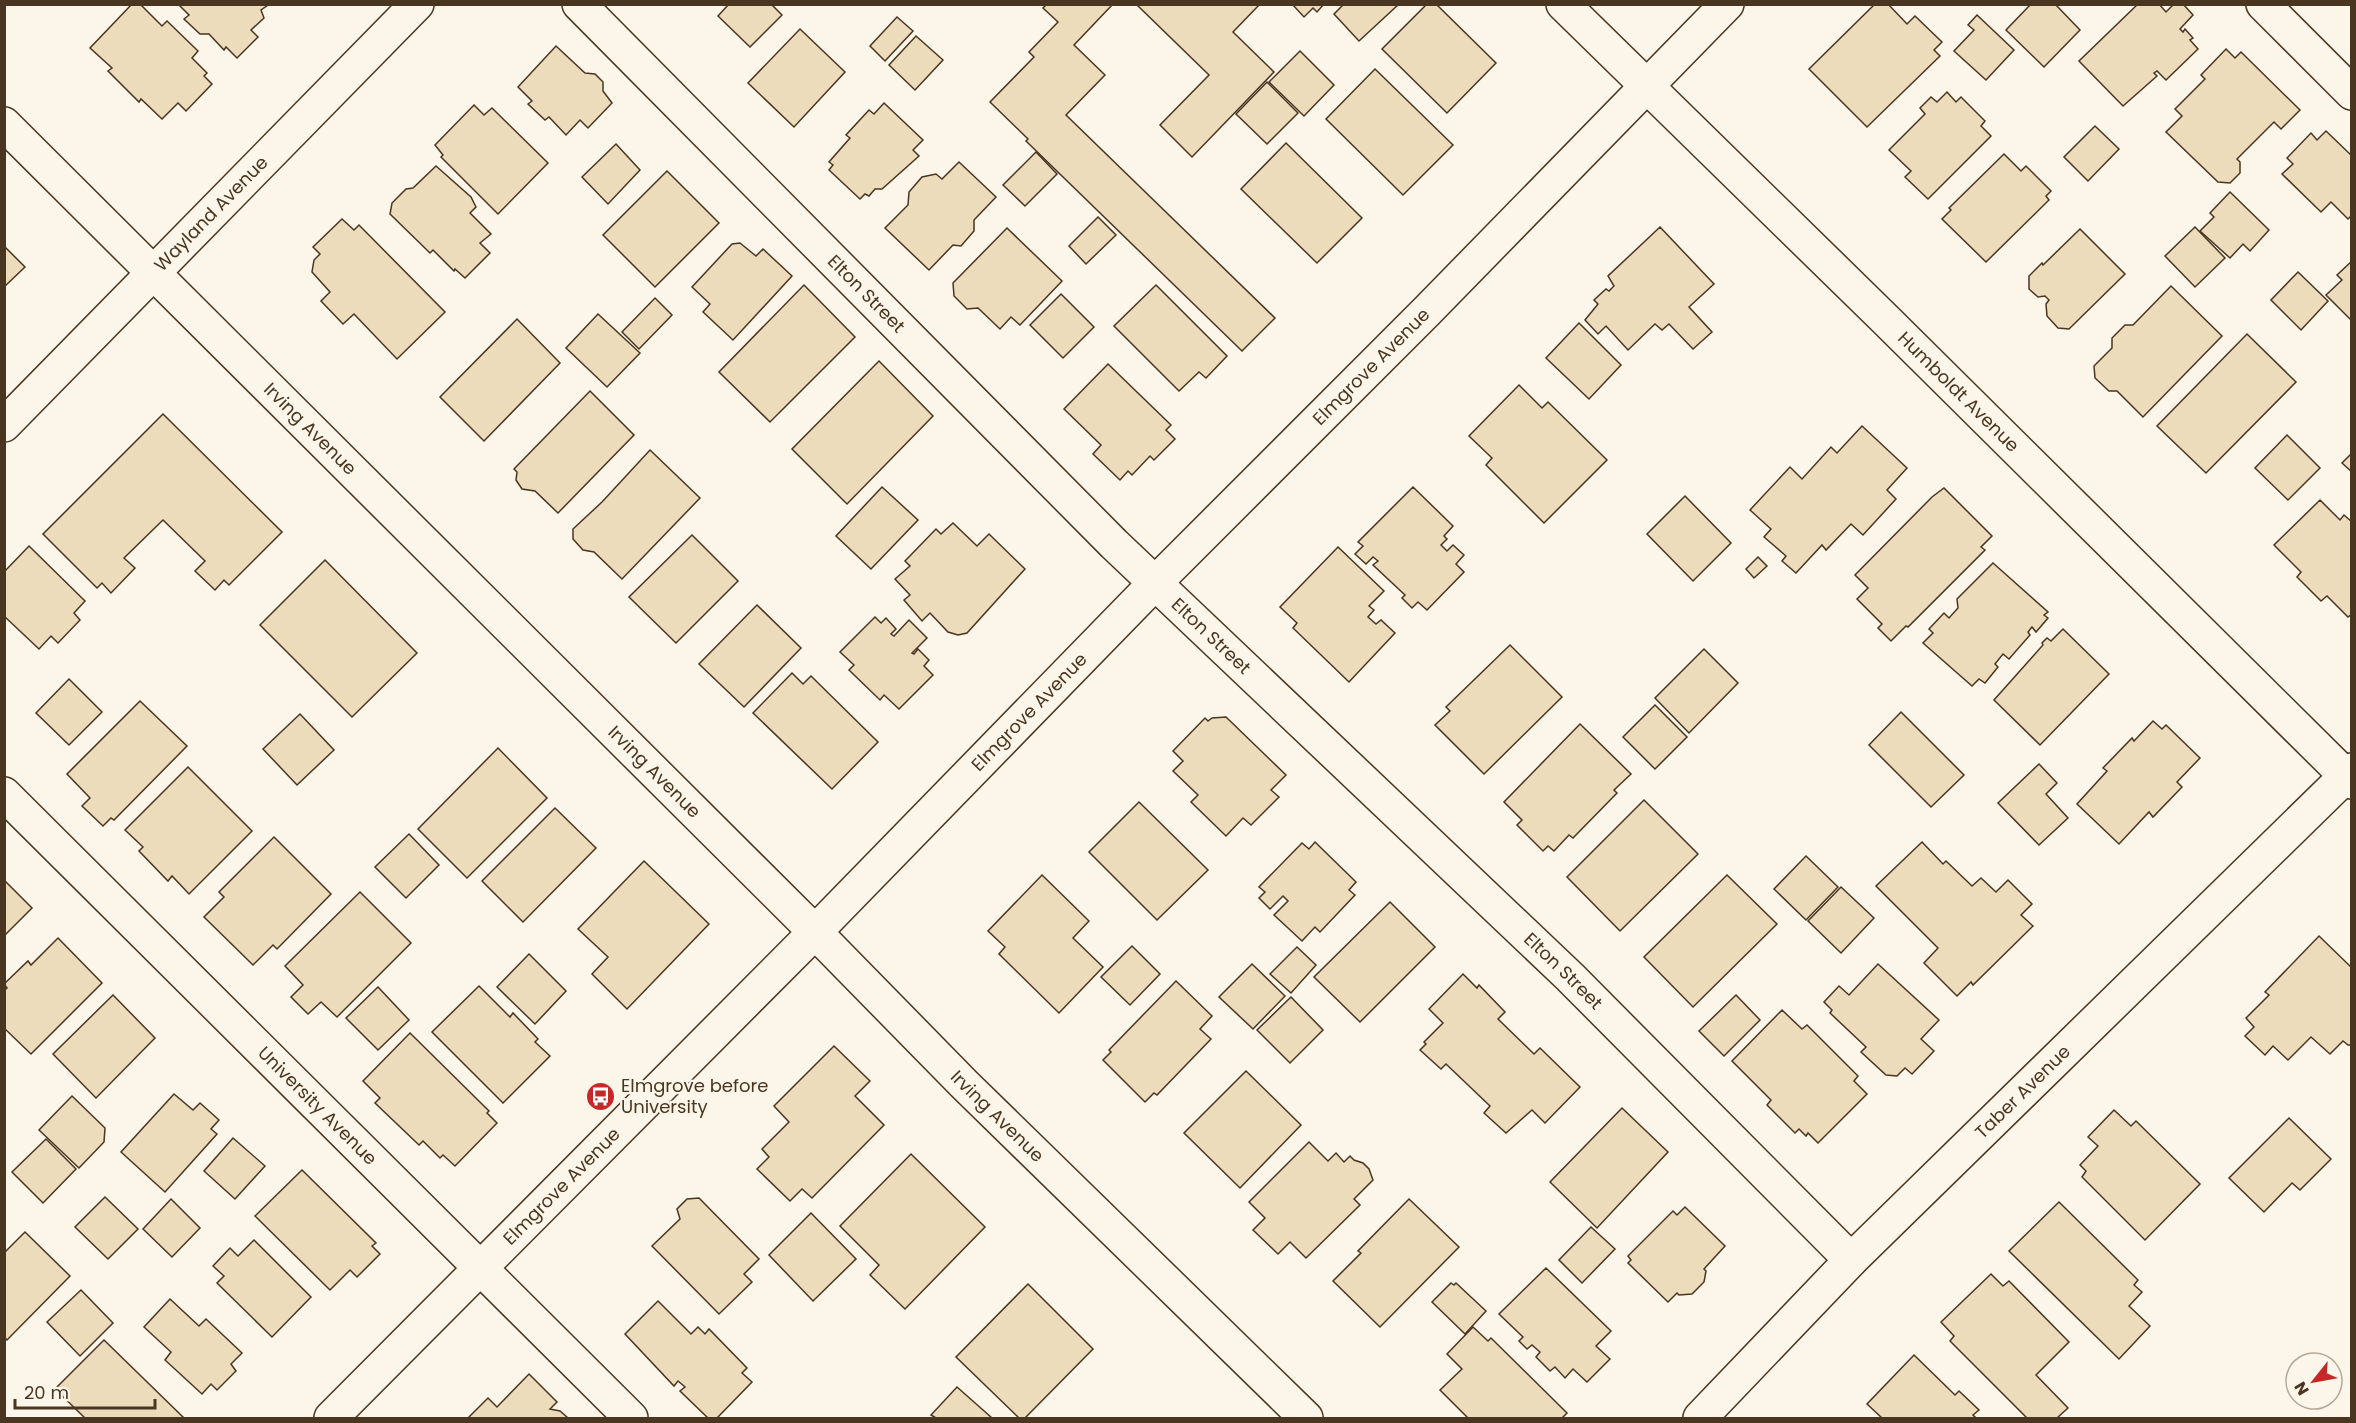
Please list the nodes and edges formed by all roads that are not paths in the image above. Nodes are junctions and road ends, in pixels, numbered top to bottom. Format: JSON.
{"nodes":[{"id":1,"x":417,"y":4,"type":"edge"},
{"id":2,"x":579,"y":4,"type":"edge"},
{"id":3,"x":1563,"y":4,"type":"edge"},
{"id":4,"x":1727,"y":4,"type":"edge"},
{"id":5,"x":2263,"y":4,"type":"edge"},
{"id":6,"x":1647,"y":86,"type":"junction"},
{"id":7,"x":2352,"y":93,"type":"edge"},
{"id":8,"x":4,"y":124,"type":"edge"},
{"id":9,"x":154,"y":274,"type":"junction"},
{"id":10,"x":4,"y":425,"type":"edge"},
{"id":11,"x":1156,"y":582,"type":"junction"},
{"id":12,"x":2350,"y":776,"type":"edge"},
{"id":13,"x":4,"y":794,"type":"edge"},
{"id":14,"x":815,"y":932,"type":"junction"},
{"id":15,"x":1851,"y":1260,"type":"junction"},
{"id":16,"x":481,"y":1270,"type":"junction"},
{"id":17,"x":331,"y":1419,"type":"edge"},
{"id":18,"x":631,"y":1419,"type":"edge"},
{"id":19,"x":1306,"y":1419,"type":"edge"},
{"id":20,"x":1700,"y":1419,"type":"edge"}],
"edges":[{"from":1,"to":9,"type":"street","name":"Wayland Avenue"},
{"from":2,"to":11,"type":"street","name":"Elton Street"},
{"from":3,"to":6,"type":"street","name":"Humboldt Avenue"},
{"from":4,"to":6,"type":"street","name":"Elmgrove Avenue"},
{"from":5,"to":7,"type":"street"},
{"from":6,"to":11,"type":"street","name":"Elmgrove Avenue"},
{"from":6,"to":12,"type":"street","name":"Humboldt Avenue"},
{"from":8,"to":9,"type":"street","name":"Irving Avenue"},
{"from":9,"to":10,"type":"street","name":"Wayland Avenue"},
{"from":9,"to":14,"type":"street","name":"Irving Avenue"},
{"from":11,"to":14,"type":"street","name":"Elmgrove Avenue"},
{"from":11,"to":15,"type":"street","name":"Elton Street"},
{"from":12,"to":15,"type":"street","name":"Taber Avenue"},
{"from":13,"to":16,"type":"street","name":"University Avenue"},
{"from":14,"to":16,"type":"street","name":"Elmgrove Avenue"},
{"from":14,"to":19,"type":"street","name":"Irving Avenue"},
{"from":15,"to":20,"type":"street","name":"Taber Avenue"},
{"from":16,"to":17,"type":"street","name":"Elmgrove Avenue"},
{"from":16,"to":18,"type":"street","name":"University Avenue"}]}
